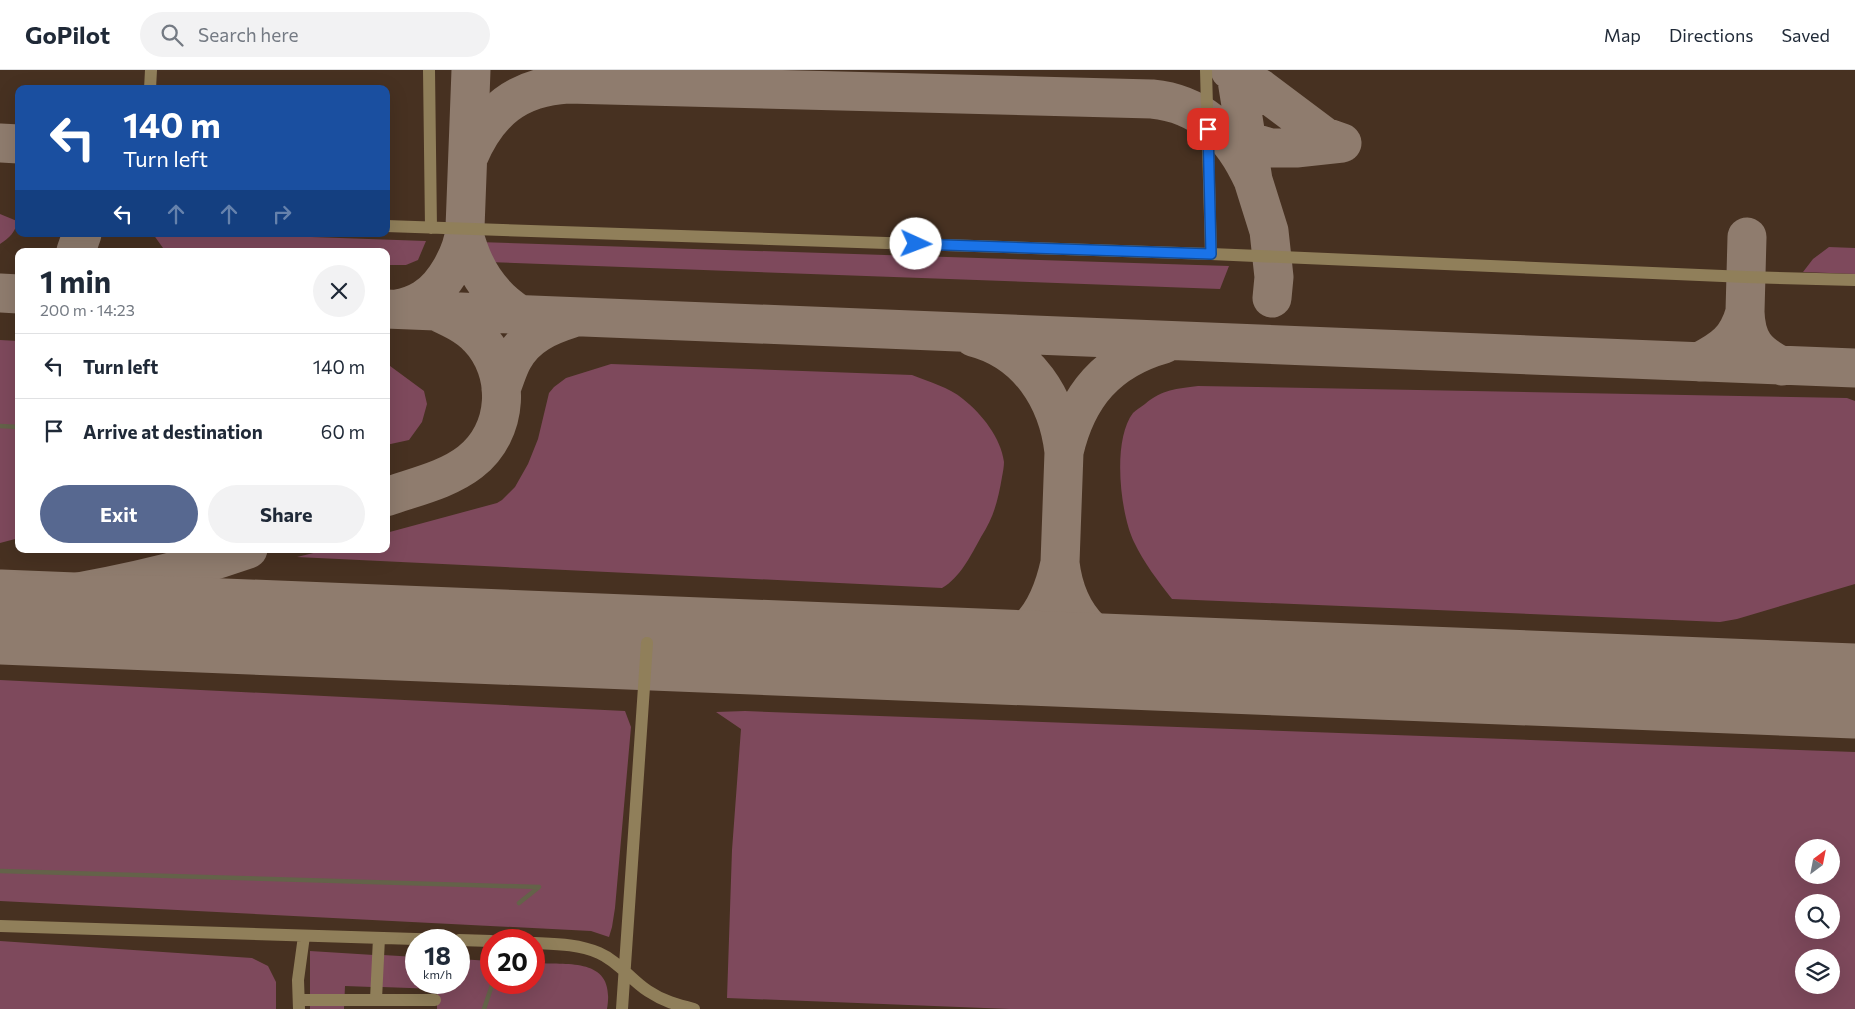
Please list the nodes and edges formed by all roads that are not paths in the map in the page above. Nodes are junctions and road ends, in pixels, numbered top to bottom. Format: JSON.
{"nodes":[{"id":1,"x":151,"y":70,"type":"edge"},
{"id":2,"x":429,"y":70,"type":"edge"},
{"id":3,"x":1206,"y":70,"type":"edge"},
{"id":4,"x":150,"y":85,"type":"edge"},
{"id":5,"x":390,"y":226,"type":"edge"},
{"id":6,"x":431,"y":228,"type":"junction"},
{"id":7,"x":1211,"y":254,"type":"junction"},
{"id":8,"x":1855,"y":280,"type":"edge"},
{"id":9,"x":648,"y":643,"type":"dead end"},
{"id":10,"x":0,"y":926,"type":"edge"},
{"id":11,"x":304,"y":936,"type":"junction"},
{"id":12,"x":379,"y":938,"type":"junction"},
{"id":13,"x":405,"y":939,"type":"edge"},
{"id":14,"x":545,"y":944,"type":"edge"},
{"id":15,"x":624,"y":971,"type":"junction"},
{"id":16,"x":376,"y":999,"type":"junction"},
{"id":17,"x":435,"y":1000,"type":"dead end"},
{"id":18,"x":299,"y":1004,"type":"edge"},
{"id":19,"x":331,"y":1004,"type":"edge"},
{"id":20,"x":622,"y":1009,"type":"edge"},
{"id":21,"x":694,"y":1009,"type":"edge"}],
"edges":[{"from":1,"to":4,"type":"lane"},
{"from":2,"to":6,"type":"lane"},
{"from":3,"to":7,"type":"lane"},
{"from":5,"to":6,"type":"lane"},
{"from":6,"to":7,"type":"lane"},
{"from":7,"to":8,"type":"lane"},
{"from":9,"to":15,"type":"lane"},
{"from":10,"to":11,"type":"lane"},
{"from":11,"to":12,"type":"lane"},
{"from":11,"to":18,"type":"lane"},
{"from":12,"to":13,"type":"lane"},
{"from":12,"to":16,"type":"lane"},
{"from":14,"to":15,"type":"lane"},
{"from":15,"to":20,"type":"lane"},
{"from":15,"to":21,"type":"lane"},
{"from":16,"to":17,"type":"lane"},
{"from":16,"to":19,"type":"lane"},
{"from":18,"to":19,"type":"lane"}]}
